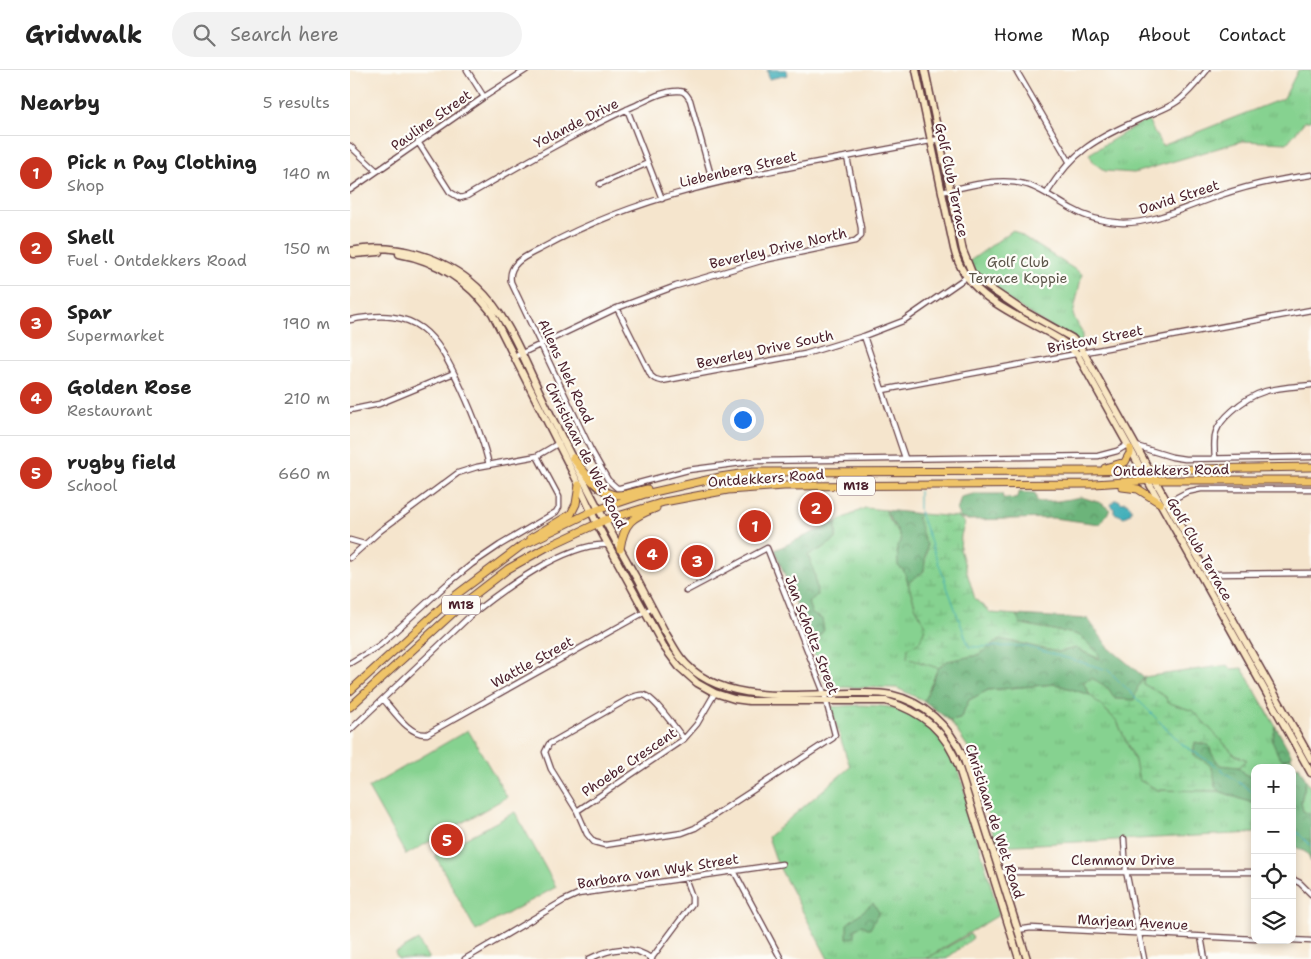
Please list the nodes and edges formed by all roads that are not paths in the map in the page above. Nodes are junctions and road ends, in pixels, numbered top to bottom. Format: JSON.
{"nodes":[{"id":1,"x":467,"y":70,"type":"edge"},
{"id":2,"x":526,"y":70,"type":"edge"},
{"id":3,"x":916,"y":70,"type":"edge"},
{"id":4,"x":925,"y":70,"type":"edge"},
{"id":5,"x":1016,"y":70,"type":"edge"},
{"id":6,"x":1207,"y":70,"type":"edge"},
{"id":7,"x":484,"y":97,"type":"junction"},
{"id":8,"x":627,"y":109,"type":"junction"},
{"id":9,"x":939,"y":139,"type":"junction"},
{"id":10,"x":930,"y":140,"type":"junction"},
{"id":11,"x":418,"y":142,"type":"junction"},
{"id":12,"x":350,"y":146,"type":"edge"},
{"id":13,"x":847,"y":157,"type":"junction"},
{"id":14,"x":1069,"y":161,"type":"junction"},
{"id":15,"x":648,"y":163,"type":"junction"},
{"id":16,"x":377,"y":171,"type":"junction"},
{"id":17,"x":1311,"y":175,"type":"edge"},
{"id":18,"x":713,"y":183,"type":"junction"},
{"id":19,"x":600,"y":184,"type":"dead end"},
{"id":20,"x":350,"y":190,"type":"edge"},
{"id":21,"x":950,"y":190,"type":"junction"},
{"id":22,"x":942,"y":192,"type":"junction"},
{"id":23,"x":1046,"y":193,"type":"junction"},
{"id":24,"x":662,"y":199,"type":"junction"},
{"id":25,"x":350,"y":253,"type":"edge"},
{"id":26,"x":969,"y":275,"type":"junction"},
{"id":27,"x":511,"y":282,"type":"joint"},
{"id":28,"x":617,"y":308,"type":"junction"},
{"id":29,"x":1311,"y":310,"type":"edge"},
{"id":30,"x":350,"y":320,"type":"edge"},
{"id":31,"x":864,"y":336,"type":"junction"},
{"id":32,"x":541,"y":344,"type":"junction"},
{"id":33,"x":1080,"y":353,"type":"junction"},
{"id":34,"x":518,"y":355,"type":"junction"},
{"id":35,"x":454,"y":372,"type":"junction"},
{"id":36,"x":1311,"y":385,"type":"edge"},
{"id":37,"x":883,"y":390,"type":"junction"},
{"id":38,"x":350,"y":410,"type":"edge"},
{"id":39,"x":560,"y":442,"type":"junction"},
{"id":40,"x":1131,"y":446,"type":"junction"},
{"id":41,"x":537,"y":456,"type":"junction"},
{"id":42,"x":1311,"y":457,"type":"edge"},
{"id":43,"x":572,"y":458,"type":"junction"},
{"id":44,"x":905,"y":458,"type":"junction"},
{"id":45,"x":1215,"y":458,"type":"junction"},
{"id":46,"x":489,"y":465,"type":"junction"},
{"id":47,"x":1311,"y":467,"type":"edge"},
{"id":48,"x":602,"y":470,"type":"joint"},
{"id":49,"x":1141,"y":470,"type":"junction"},
{"id":50,"x":1150,"y":470,"type":"junction"},
{"id":51,"x":1088,"y":471,"type":"junction"},
{"id":52,"x":720,"y":477,"type":"junction"},
{"id":53,"x":1155,"y":480,"type":"junction"},
{"id":54,"x":1311,"y":480,"type":"edge"},
{"id":55,"x":1146,"y":481,"type":"junction"},
{"id":56,"x":1094,"y":484,"type":"junction"},
{"id":57,"x":579,"y":485,"type":"junction"},
{"id":58,"x":1311,"y":489,"type":"edge"},
{"id":59,"x":677,"y":499,"type":"junction"},
{"id":60,"x":1168,"y":502,"type":"junction"},
{"id":61,"x":1161,"y":505,"type":"junction"},
{"id":62,"x":600,"y":509,"type":"junction"},
{"id":63,"x":591,"y":512,"type":"junction"},
{"id":64,"x":605,"y":520,"type":"junction"},
{"id":65,"x":597,"y":524,"type":"junction"},
{"id":66,"x":350,"y":540,"type":"edge"},
{"id":67,"x":364,"y":544,"type":"junction"},
{"id":68,"x":608,"y":545,"type":"junction"},
{"id":69,"x":521,"y":546,"type":"junction"},
{"id":70,"x":620,"y":549,"type":"junction"},
{"id":71,"x":350,"y":558,"type":"edge"},
{"id":72,"x":1199,"y":573,"type":"junction"},
{"id":73,"x":1311,"y":573,"type":"edge"},
{"id":74,"x":1211,"y":574,"type":"junction"},
{"id":75,"x":1203,"y":580,"type":"junction"},
{"id":76,"x":686,"y":591,"type":"dead end"},
{"id":77,"x":649,"y":609,"type":"junction"},
{"id":78,"x":350,"y":663,"type":"edge"},
{"id":79,"x":350,"y":691,"type":"edge"},
{"id":80,"x":715,"y":693,"type":"junction"},
{"id":81,"x":825,"y":697,"type":"junction"},
{"id":82,"x":383,"y":699,"type":"junction"},
{"id":83,"x":350,"y":707,"type":"edge"},
{"id":84,"x":350,"y":730,"type":"edge"},
{"id":85,"x":835,"y":731,"type":"joint"},
{"id":86,"x":684,"y":739,"type":"junction"},
{"id":87,"x":1309,"y":757,"type":"edge"},
{"id":88,"x":1311,"y":773,"type":"edge"},
{"id":89,"x":577,"y":811,"type":"junction"},
{"id":90,"x":1124,"y":839,"type":"dead end"},
{"id":91,"x":782,"y":864,"type":"dead end"},
{"id":92,"x":734,"y":871,"type":"junction"},
{"id":93,"x":1126,"y":871,"type":"junction"},
{"id":94,"x":1251,"y":872,"type":"edge"},
{"id":95,"x":995,"y":873,"type":"junction"},
{"id":96,"x":685,"y":878,"type":"junction"},
{"id":97,"x":1296,"y":881,"type":"edge"},
{"id":98,"x":1311,"y":894,"type":"edge"},
{"id":99,"x":1018,"y":930,"type":"junction"},
{"id":100,"x":1011,"y":933,"type":"junction"},
{"id":101,"x":1139,"y":934,"type":"junction"},
{"id":102,"x":1201,"y":936,"type":"junction"},
{"id":103,"x":1251,"y":938,"type":"edge"},
{"id":104,"x":1296,"y":940,"type":"edge"},
{"id":105,"x":1311,"y":941,"type":"edge"},
{"id":106,"x":466,"y":959,"type":"edge"},
{"id":107,"x":588,"y":959,"type":"edge"},
{"id":108,"x":652,"y":959,"type":"edge"},
{"id":109,"x":782,"y":959,"type":"edge"},
{"id":110,"x":1019,"y":959,"type":"edge"},
{"id":111,"x":1027,"y":959,"type":"edge"},
{"id":112,"x":1144,"y":959,"type":"edge"},
{"id":113,"x":1205,"y":959,"type":"edge"}],
"edges":[{"from":1,"to":7,"type":"street"},
{"from":2,"to":7,"type":"street","name":"Pauline Street"},
{"from":3,"to":10,"type":"main road","name":"Golf Club Terrace"},
{"from":4,"to":9,"type":"main road","name":"Golf Club Terrace"},
{"from":5,"to":14,"type":"street"},
{"from":6,"to":14,"type":"street"},
{"from":7,"to":11,"type":"street","name":"Pauline Street"},
{"from":8,"to":11,"type":"street","name":"Yolande Drive"},
{"from":8,"to":15,"type":"street"},
{"from":8,"to":18,"type":"street","name":"Yolande Drive"},
{"from":9,"to":10,"type":"street","name":"Liebenberg Street"},
{"from":9,"to":21,"type":"main road","name":"Golf Club Terrace"},
{"from":10,"to":13,"type":"street","name":"Liebenberg Street"},
{"from":10,"to":22,"type":"main road","name":"Golf Club Terrace"},
{"from":11,"to":16,"type":"street","name":"Pauline Street"},
{"from":12,"to":16,"type":"street"},
{"from":13,"to":18,"type":"street","name":"Liebenberg Street"},
{"from":13,"to":28,"type":"street","name":"Beverley Drive North"},
{"from":14,"to":23,"type":"street"},
{"from":15,"to":19,"type":"street"},
{"from":15,"to":24,"type":"street"},
{"from":16,"to":20,"type":"street","name":"Pauline Street"},
{"from":17,"to":23,"type":"street","name":"David Street"},
{"from":18,"to":24,"type":"street","name":"Liebenberg Street"},
{"from":21,"to":22,"type":"street","name":"David Street"},
{"from":21,"to":23,"type":"street","name":"David Street"},
{"from":21,"to":26,"type":"main road","name":"Golf Club Terrace"},
{"from":22,"to":26,"type":"main road","name":"Golf Club Terrace"},
{"from":24,"to":27,"type":"street","name":"Liebenberg Street"},
{"from":25,"to":34,"type":"main road","name":"Christiaan de Wet Road"},
{"from":26,"to":31,"type":"street","name":"Beverley Drive South"},
{"from":26,"to":33,"type":"main road","name":"Golf Club Terrace"},
{"from":27,"to":32,"type":"street","name":"Allens Nek Road"},
{"from":28,"to":31,"type":"street","name":"Beverley Drive South"},
{"from":28,"to":32,"type":"street","name":"Beverley Drive North"},
{"from":29,"to":33,"type":"street","name":"Bristow Street"},
{"from":30,"to":35,"type":"street"},
{"from":31,"to":37,"type":"street"},
{"from":32,"to":34,"type":"street","name":"Beverley Drive North"},
{"from":32,"to":48,"type":"street","name":"Allens Nek Road"},
{"from":33,"to":37,"type":"street","name":"Bristow Street"},
{"from":33,"to":40,"type":"main road","name":"Golf Club Terrace"},
{"from":34,"to":39,"type":"main road","name":"Christiaan de Wet Road"},
{"from":35,"to":38,"type":"street"},
{"from":35,"to":46,"type":"street"},
{"from":36,"to":45,"type":"street"},
{"from":37,"to":44,"type":"street"},
{"from":39,"to":41,"type":"street"},
{"from":39,"to":43,"type":"main road","name":"Christiaan de Wet Road"},
{"from":39,"to":57,"type":"main road","name":"Christiaan de Wet Road"},
{"from":40,"to":44,"type":"street","name":"Ontdekkers Road"},
{"from":40,"to":45,"type":"street","name":"Ontdekkers Road"},
{"from":40,"to":49,"type":"main road","name":"Golf Club Terrace"},
{"from":40,"to":50,"type":"main road","name":"Golf Club Terrace"},
{"from":40,"to":51,"type":"main road"},
{"from":41,"to":46,"type":"street"},
{"from":41,"to":78,"type":"street"},
{"from":42,"to":45,"type":"street","name":"Ontdekkers Road"},
{"from":43,"to":52,"type":"main road"},
{"from":43,"to":62,"type":"main road","name":"Christiaan de Wet Road"},
{"from":44,"to":48,"type":"street","name":"Ontdekkers Road"},
{"from":46,"to":67,"type":"street"},
{"from":47,"to":50,"type":"main road","name":"Ontdekkers Road","number":"M18"},
{"from":49,"to":50,"type":"main road","name":"Ontdekkers Road","number":"M18"},
{"from":49,"to":51,"type":"main road","name":"Ontdekkers Road","number":"M18"},
{"from":49,"to":55,"type":"main road","name":"Golf Club Terrace"},
{"from":50,"to":53,"type":"main road","name":"Golf Club Terrace"},
{"from":51,"to":52,"type":"main road","name":"Ontdekkers Road","number":"M18"},
{"from":52,"to":62,"type":"main road","name":"Ontdekkers Road","number":"M18"},
{"from":53,"to":54,"type":"main road","name":"Ontdekkers Road","number":"M18"},
{"from":53,"to":55,"type":"main road","name":"Ontdekkers Road","number":"M18"},
{"from":53,"to":60,"type":"main road","name":"Golf Club Terrace"},
{"from":55,"to":56,"type":"main road","name":"Ontdekkers Road","number":"M18"},
{"from":55,"to":61,"type":"main road","name":"Golf Club Terrace"},
{"from":56,"to":59,"type":"main road","name":"Ontdekkers Road","number":"M18"},
{"from":56,"to":61,"type":"main road"},
{"from":57,"to":63,"type":"main road","name":"Christiaan de Wet Road"},
{"from":57,"to":69,"type":"main road"},
{"from":58,"to":60,"type":"street","name":"Ontdekkers Road"},
{"from":59,"to":64,"type":"main road","name":"Ontdekkers Road","number":"M18"},
{"from":59,"to":70,"type":"main road"},
{"from":60,"to":61,"type":"street","name":"Ontdekkers Road"},
{"from":60,"to":74,"type":"main road","name":"Golf Club Terrace"},
{"from":61,"to":72,"type":"main road","name":"Golf Club Terrace"},
{"from":62,"to":63,"type":"main road","name":"Ontdekkers Road","number":"M18"},
{"from":62,"to":64,"type":"main road","name":"Christiaan de Wet Road"},
{"from":63,"to":65,"type":"main road","name":"Christiaan de Wet Road"},
{"from":63,"to":69,"type":"main road","name":"Ontdekkers Road","number":"M18"},
{"from":64,"to":65,"type":"main road","name":"Ontdekkers Road","number":"M18"},
{"from":64,"to":70,"type":"main road","name":"Christiaan de Wet Road"},
{"from":65,"to":68,"type":"main road","name":"Christiaan de Wet Road"},
{"from":65,"to":83,"type":"main road","name":"Ontdekkers Road","number":"M18"},
{"from":66,"to":67,"type":"street"},
{"from":67,"to":71,"type":"street"},
{"from":68,"to":77,"type":"main road","name":"Christiaan de Wet Road"},
{"from":68,"to":82,"type":"street"},
{"from":69,"to":79,"type":"main road","name":"Ontdekkers Road","number":"M18"},
{"from":70,"to":77,"type":"main road","name":"Christiaan de Wet Road"},
{"from":72,"to":74,"type":"street"},
{"from":72,"to":75,"type":"main road","name":"Golf Club Terrace"},
{"from":73,"to":74,"type":"street"},
{"from":74,"to":75,"type":"street"},
{"from":74,"to":87,"type":"main road","name":"Golf Club Terrace"},
{"from":75,"to":87,"type":"main road","name":"Golf Club Terrace"},
{"from":76,"to":81,"type":"street","name":"Jan Scholtz Street"},
{"from":77,"to":80,"type":"main road","name":"Christiaan de Wet Road"},
{"from":77,"to":81,"type":"main road","name":"Christiaan de Wet Road"},
{"from":77,"to":82,"type":"street","name":"Wattle Street"},
{"from":80,"to":81,"type":"main road","name":"Christiaan de Wet Road"},
{"from":80,"to":86,"type":"street","name":"Phoebe Crescent"},
{"from":81,"to":85,"type":"street","name":"Jan Scholtz Street"},
{"from":81,"to":95,"type":"main road","name":"Christiaan de Wet Road"},
{"from":82,"to":84,"type":"street"},
{"from":85,"to":89,"type":"street","name":"Phoebe Crescent"},
{"from":86,"to":89,"type":"street","name":"Phoebe Crescent"},
{"from":86,"to":89,"type":"street"},
{"from":87,"to":88,"type":"main road","name":"Golf Club Terrace"},
{"from":90,"to":93,"type":"street"},
{"from":91,"to":92,"type":"street","name":"Barbara van Wyk Street"},
{"from":92,"to":96,"type":"street","name":"Barbara van Wyk Street"},
{"from":92,"to":109,"type":"street"},
{"from":93,"to":94,"type":"street","name":"Clemmow Drive"},
{"from":93,"to":95,"type":"street","name":"Clemmow Drive"},
{"from":93,"to":101,"type":"street"},
{"from":95,"to":99,"type":"main road","name":"Christiaan de Wet Road"},
{"from":95,"to":100,"type":"main road","name":"Christiaan de Wet Road"},
{"from":96,"to":106,"type":"street","name":"Barbara van Wyk Street"},
{"from":96,"to":108,"type":"street"},
{"from":97,"to":98,"type":"street"},
{"from":99,"to":100,"type":"street","name":"Marjean Avenue"},
{"from":99,"to":101,"type":"street","name":"Marjean Avenue"},
{"from":99,"to":111,"type":"main road","name":"Christiaan de Wet Road"},
{"from":100,"to":110,"type":"main road","name":"Christiaan de Wet Road"},
{"from":101,"to":102,"type":"street","name":"Marjean Avenue"},
{"from":101,"to":112,"type":"street"},
{"from":102,"to":103,"type":"street","name":"Marjean Avenue"},
{"from":102,"to":113,"type":"street"},
{"from":104,"to":105,"type":"street"},
{"from":107,"to":108,"type":"street"}]}
